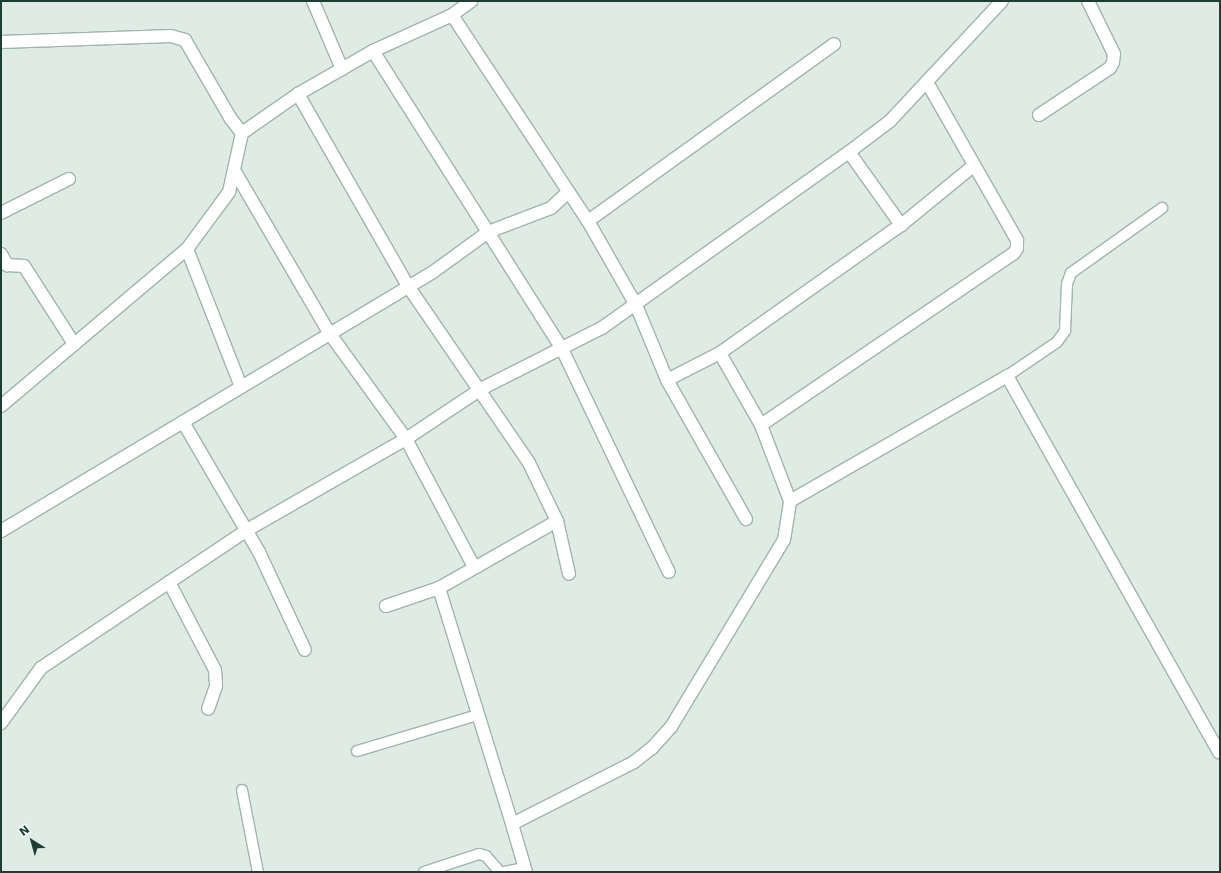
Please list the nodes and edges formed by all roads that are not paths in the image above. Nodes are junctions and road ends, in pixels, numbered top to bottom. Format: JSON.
{"nodes":[{"id":1,"x":313,"y":1,"type":"edge"},
{"id":2,"x":471,"y":1,"type":"edge"},
{"id":3,"x":1002,"y":1,"type":"edge"},
{"id":4,"x":1088,"y":1,"type":"edge"},
{"id":5,"x":452,"y":15,"type":"junction"},
{"id":6,"x":1,"y":42,"type":"edge"},
{"id":7,"x":834,"y":44,"type":"dead end"},
{"id":8,"x":373,"y":51,"type":"junction"},
{"id":9,"x":342,"y":69,"type":"junction"},
{"id":10,"x":927,"y":82,"type":"junction"},
{"id":11,"x":298,"y":94,"type":"junction"},
{"id":12,"x":1039,"y":115,"type":"dead end"},
{"id":13,"x":242,"y":133,"type":"junction"},
{"id":14,"x":849,"y":152,"type":"junction"},
{"id":15,"x":973,"y":166,"type":"junction"},
{"id":16,"x":234,"y":170,"type":"junction"},
{"id":17,"x":69,"y":179,"type":"dead end"},
{"id":18,"x":567,"y":193,"type":"junction"},
{"id":19,"x":1162,"y":208,"type":"dead end"},
{"id":20,"x":1,"y":214,"type":"edge"},
{"id":21,"x":588,"y":221,"type":"junction"},
{"id":22,"x":901,"y":225,"type":"junction"},
{"id":23,"x":488,"y":232,"type":"junction"},
{"id":24,"x":187,"y":249,"type":"junction"},
{"id":25,"x":1,"y":254,"type":"edge"},
{"id":26,"x":408,"y":286,"type":"junction"},
{"id":27,"x":636,"y":305,"type":"junction"},
{"id":28,"x":330,"y":334,"type":"junction"},
{"id":29,"x":74,"y":344,"type":"junction"},
{"id":30,"x":562,"y":349,"type":"junction"},
{"id":31,"x":720,"y":354,"type":"junction"},
{"id":32,"x":1007,"y":376,"type":"junction"},
{"id":33,"x":667,"y":380,"type":"junction"},
{"id":34,"x":241,"y":387,"type":"junction"},
{"id":35,"x":481,"y":389,"type":"junction"},
{"id":36,"x":1,"y":406,"type":"edge"},
{"id":37,"x":183,"y":422,"type":"junction"},
{"id":38,"x":761,"y":425,"type":"junction"},
{"id":39,"x":406,"y":439,"type":"junction"},
{"id":40,"x":790,"y":501,"type":"junction"},
{"id":41,"x":746,"y":519,"type":"dead end"},
{"id":42,"x":557,"y":521,"type":"junction"},
{"id":43,"x":247,"y":530,"type":"junction"},
{"id":44,"x":1,"y":531,"type":"edge"},
{"id":45,"x":474,"y":567,"type":"junction"},
{"id":46,"x":669,"y":572,"type":"dead end"},
{"id":47,"x":569,"y":574,"type":"dead end"},
{"id":48,"x":169,"y":582,"type":"junction"},
{"id":49,"x":439,"y":588,"type":"junction"},
{"id":50,"x":386,"y":606,"type":"dead end"},
{"id":51,"x":305,"y":650,"type":"dead end"},
{"id":52,"x":208,"y":709,"type":"dead end"},
{"id":53,"x":478,"y":715,"type":"junction"},
{"id":54,"x":1,"y":723,"type":"edge"},
{"id":55,"x":357,"y":752,"type":"dead end"},
{"id":56,"x":1219,"y":752,"type":"dead end"},
{"id":57,"x":242,"y":790,"type":"dead end"},
{"id":58,"x":512,"y":824,"type":"junction"},
{"id":59,"x":525,"y":870,"type":"edge"},
{"id":60,"x":258,"y":872,"type":"edge"},
{"id":61,"x":424,"y":872,"type":"edge"},
{"id":62,"x":500,"y":872,"type":"edge"},
{"id":63,"x":504,"y":872,"type":"edge"}],
"edges":[{"from":1,"to":9,"type":"street"},
{"from":2,"to":5,"type":"street"},
{"from":3,"to":10,"type":"street"},
{"from":4,"to":12,"type":"street"},
{"from":5,"to":8,"type":"street"},
{"from":5,"to":18,"type":"street"},
{"from":6,"to":13,"type":"street"},
{"from":7,"to":21,"type":"street"},
{"from":8,"to":9,"type":"street"},
{"from":8,"to":23,"type":"street"},
{"from":9,"to":11,"type":"street"},
{"from":10,"to":14,"type":"street"},
{"from":10,"to":15,"type":"street"},
{"from":11,"to":13,"type":"street"},
{"from":11,"to":26,"type":"street"},
{"from":13,"to":16,"type":"street"},
{"from":14,"to":22,"type":"street"},
{"from":14,"to":27,"type":"street"},
{"from":15,"to":22,"type":"street"},
{"from":15,"to":38,"type":"street"},
{"from":16,"to":24,"type":"street"},
{"from":16,"to":28,"type":"street"},
{"from":17,"to":20,"type":"street"},
{"from":18,"to":21,"type":"street"},
{"from":18,"to":23,"type":"street"},
{"from":19,"to":32,"type":"lane"},
{"from":21,"to":27,"type":"street"},
{"from":22,"to":31,"type":"street"},
{"from":23,"to":26,"type":"street"},
{"from":23,"to":30,"type":"street"},
{"from":24,"to":29,"type":"street"},
{"from":24,"to":34,"type":"street"},
{"from":25,"to":29,"type":"street"},
{"from":26,"to":28,"type":"street"},
{"from":26,"to":35,"type":"street"},
{"from":27,"to":30,"type":"street"},
{"from":27,"to":33,"type":"street"},
{"from":28,"to":34,"type":"street"},
{"from":28,"to":39,"type":"street"},
{"from":29,"to":36,"type":"street"},
{"from":30,"to":35,"type":"street"},
{"from":30,"to":46,"type":"street"},
{"from":31,"to":33,"type":"street"},
{"from":31,"to":38,"type":"street"},
{"from":32,"to":40,"type":"street"},
{"from":32,"to":56,"type":"street"},
{"from":33,"to":41,"type":"street"},
{"from":34,"to":37,"type":"street"},
{"from":35,"to":39,"type":"street"},
{"from":35,"to":42,"type":"street"},
{"from":37,"to":43,"type":"street"},
{"from":37,"to":44,"type":"street"},
{"from":38,"to":40,"type":"street"},
{"from":39,"to":43,"type":"street"},
{"from":39,"to":45,"type":"street"},
{"from":40,"to":58,"type":"street"},
{"from":42,"to":45,"type":"street"},
{"from":42,"to":47,"type":"street"},
{"from":43,"to":48,"type":"street"},
{"from":43,"to":51,"type":"street"},
{"from":45,"to":49,"type":"street"},
{"from":48,"to":52,"type":"street"},
{"from":48,"to":54,"type":"street"},
{"from":49,"to":50,"type":"street"},
{"from":49,"to":53,"type":"street"},
{"from":53,"to":55,"type":"lane"},
{"from":53,"to":58,"type":"street"},
{"from":57,"to":60,"type":"lane"},
{"from":58,"to":59,"type":"street"},
{"from":59,"to":63,"type":"lane"},
{"from":61,"to":62,"type":"lane"}]}
